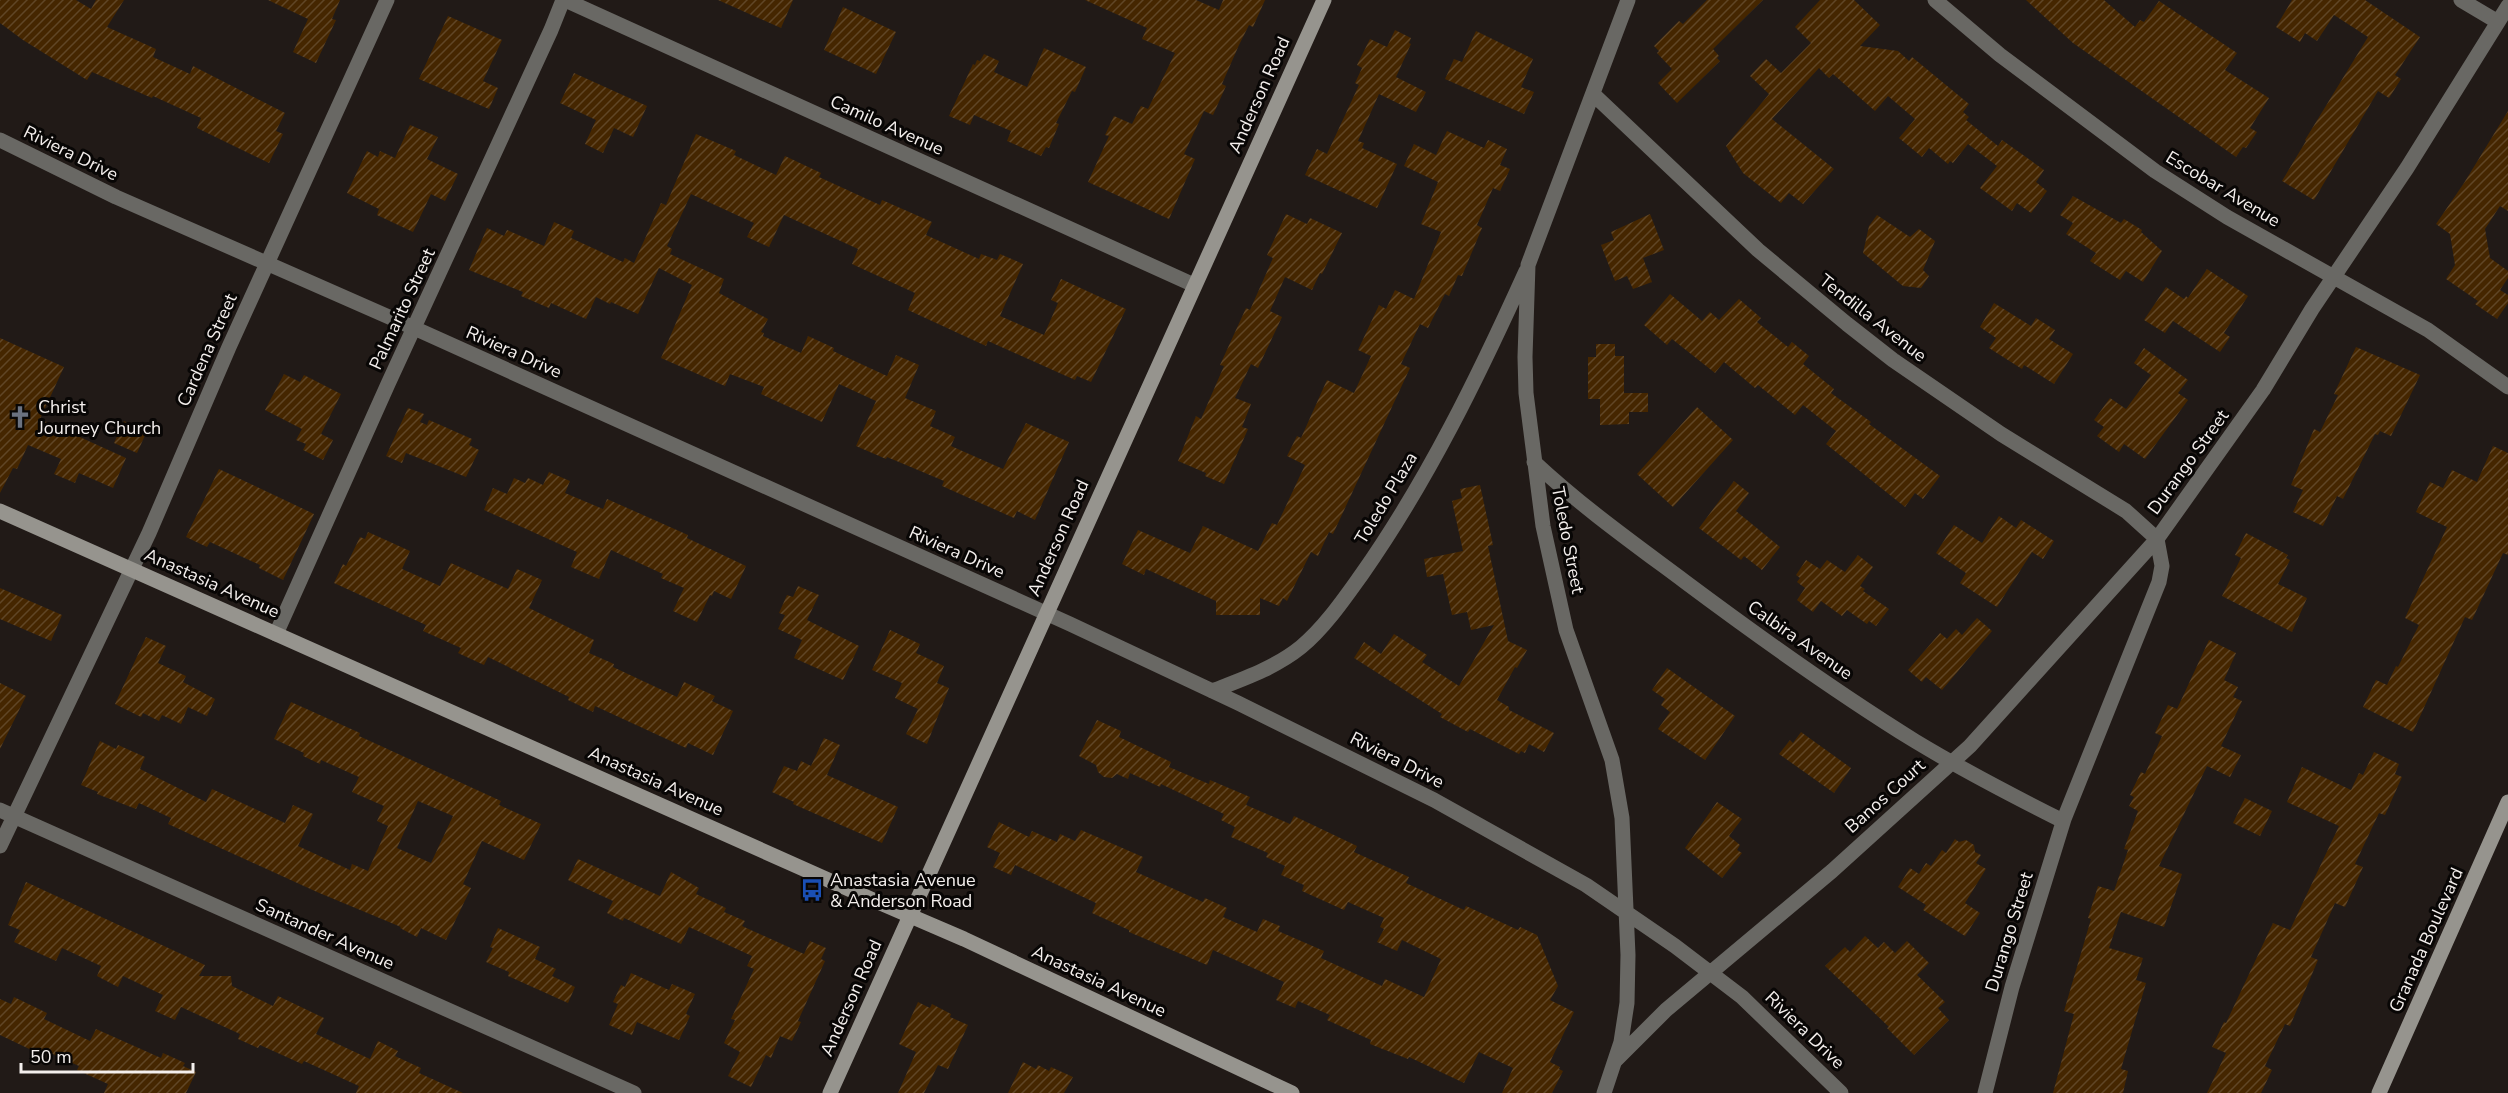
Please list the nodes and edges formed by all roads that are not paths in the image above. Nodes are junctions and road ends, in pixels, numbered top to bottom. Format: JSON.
{"nodes":[{"id":1,"x":387,"y":0,"type":"edge"},
{"id":2,"x":564,"y":0,"type":"edge"},
{"id":3,"x":1324,"y":0,"type":"edge"},
{"id":4,"x":1628,"y":0,"type":"edge"},
{"id":5,"x":1935,"y":0,"type":"edge"},
{"id":6,"x":2461,"y":0,"type":"edge"},
{"id":7,"x":2508,"y":6,"type":"edge"},
{"id":8,"x":2498,"y":22,"type":"junction"},
{"id":9,"x":1593,"y":94,"type":"junction"},
{"id":10,"x":0,"y":140,"type":"edge"},
{"id":11,"x":268,"y":263,"type":"junction"},
{"id":12,"x":1528,"y":265,"type":"junction"},
{"id":13,"x":2334,"y":277,"type":"junction"},
{"id":14,"x":1194,"y":285,"type":"junction"},
{"id":15,"x":414,"y":328,"type":"junction"},
{"id":16,"x":2508,"y":387,"type":"edge"},
{"id":17,"x":1534,"y":462,"type":"junction"},
{"id":18,"x":0,"y":511,"type":"edge"},
{"id":19,"x":2157,"y":538,"type":"junction"},
{"id":20,"x":131,"y":569,"type":"junction"},
{"id":21,"x":1046,"y":613,"type":"junction"},
{"id":22,"x":276,"y":634,"type":"junction"},
{"id":23,"x":1212,"y":691,"type":"junction"},
{"id":24,"x":1952,"y":762,"type":"junction"},
{"id":25,"x":2508,"y":802,"type":"edge"},
{"id":26,"x":7,"y":813,"type":"edge"},
{"id":27,"x":2063,"y":821,"type":"junction"},
{"id":28,"x":0,"y":846,"type":"edge"},
{"id":29,"x":1626,"y":912,"type":"junction"},
{"id":30,"x":910,"y":916,"type":"junction"},
{"id":31,"x":1712,"y":973,"type":"junction"},
{"id":32,"x":1617,"y":1060,"type":"junction"},
{"id":33,"x":634,"y":1093,"type":"edge"},
{"id":34,"x":830,"y":1093,"type":"edge"},
{"id":35,"x":1293,"y":1093,"type":"edge"},
{"id":36,"x":1604,"y":1093,"type":"edge"},
{"id":37,"x":1841,"y":1093,"type":"edge"},
{"id":38,"x":1985,"y":1093,"type":"edge"},
{"id":39,"x":2379,"y":1093,"type":"edge"}],
"edges":[{"from":1,"to":11,"type":"street","name":"Cardena Street"},
{"from":2,"to":14,"type":"street","name":"Camilo Avenue"},
{"from":2,"to":15,"type":"street","name":"Palmarito Street"},
{"from":3,"to":14,"type":"street","name":"Anderson Road"},
{"from":4,"to":9,"type":"street","name":"Toledo Street"},
{"from":5,"to":13,"type":"street","name":"Escobar Avenue"},
{"from":6,"to":8,"type":"street"},
{"from":7,"to":8,"type":"street","name":"Durango Street"},
{"from":8,"to":13,"type":"street","name":"Durango Street"},
{"from":9,"to":12,"type":"street","name":"Toledo Street"},
{"from":9,"to":19,"type":"street","name":"Tendilla Avenue"},
{"from":10,"to":11,"type":"street","name":"Riviera Drive"},
{"from":11,"to":15,"type":"street","name":"Riviera Drive"},
{"from":11,"to":20,"type":"street","name":"Cardena Street"},
{"from":12,"to":17,"type":"street","name":"Toledo Street"},
{"from":12,"to":23,"type":"street","name":"Toledo Plaza"},
{"from":13,"to":16,"type":"street","name":"Escobar Avenue"},
{"from":13,"to":19,"type":"street","name":"Durango Street"},
{"from":14,"to":21,"type":"street","name":"Anderson Road"},
{"from":15,"to":21,"type":"street","name":"Riviera Drive"},
{"from":15,"to":22,"type":"street","name":"Palmarito Street"},
{"from":17,"to":24,"type":"street","name":"Calbira Avenue"},
{"from":17,"to":29,"type":"street","name":"Toledo Street"},
{"from":18,"to":20,"type":"street","name":"Anastasia Avenue"},
{"from":19,"to":24,"type":"street","name":"Banos Court"},
{"from":19,"to":27,"type":"street","name":"Durango Street"},
{"from":20,"to":22,"type":"street","name":"Anastasia Avenue"},
{"from":20,"to":26,"type":"street","name":"Cardena Street"},
{"from":21,"to":23,"type":"street","name":"Riviera Drive"},
{"from":21,"to":30,"type":"street","name":"Anderson Road"},
{"from":22,"to":30,"type":"street","name":"Anastasia Avenue"},
{"from":23,"to":29,"type":"street","name":"Riviera Drive"},
{"from":24,"to":27,"type":"street","name":"Calbira Avenue"},
{"from":24,"to":31,"type":"street","name":"Banos Court"},
{"from":25,"to":39,"type":"street","name":"Granada Boulevard"},
{"from":26,"to":28,"type":"street","name":"Cardena Street"},
{"from":26,"to":33,"type":"street","name":"Santander Avenue"},
{"from":27,"to":38,"type":"street","name":"Durango Street"},
{"from":29,"to":31,"type":"street","name":"Riviera Drive"},
{"from":29,"to":32,"type":"street","name":"Toledo Street"},
{"from":30,"to":34,"type":"street","name":"Anderson Road"},
{"from":30,"to":35,"type":"street","name":"Anastasia Avenue"},
{"from":31,"to":32,"type":"street","name":"Banos Court"},
{"from":31,"to":37,"type":"street","name":"Riviera Drive"},
{"from":32,"to":36,"type":"street","name":"Toledo Street"}]}
